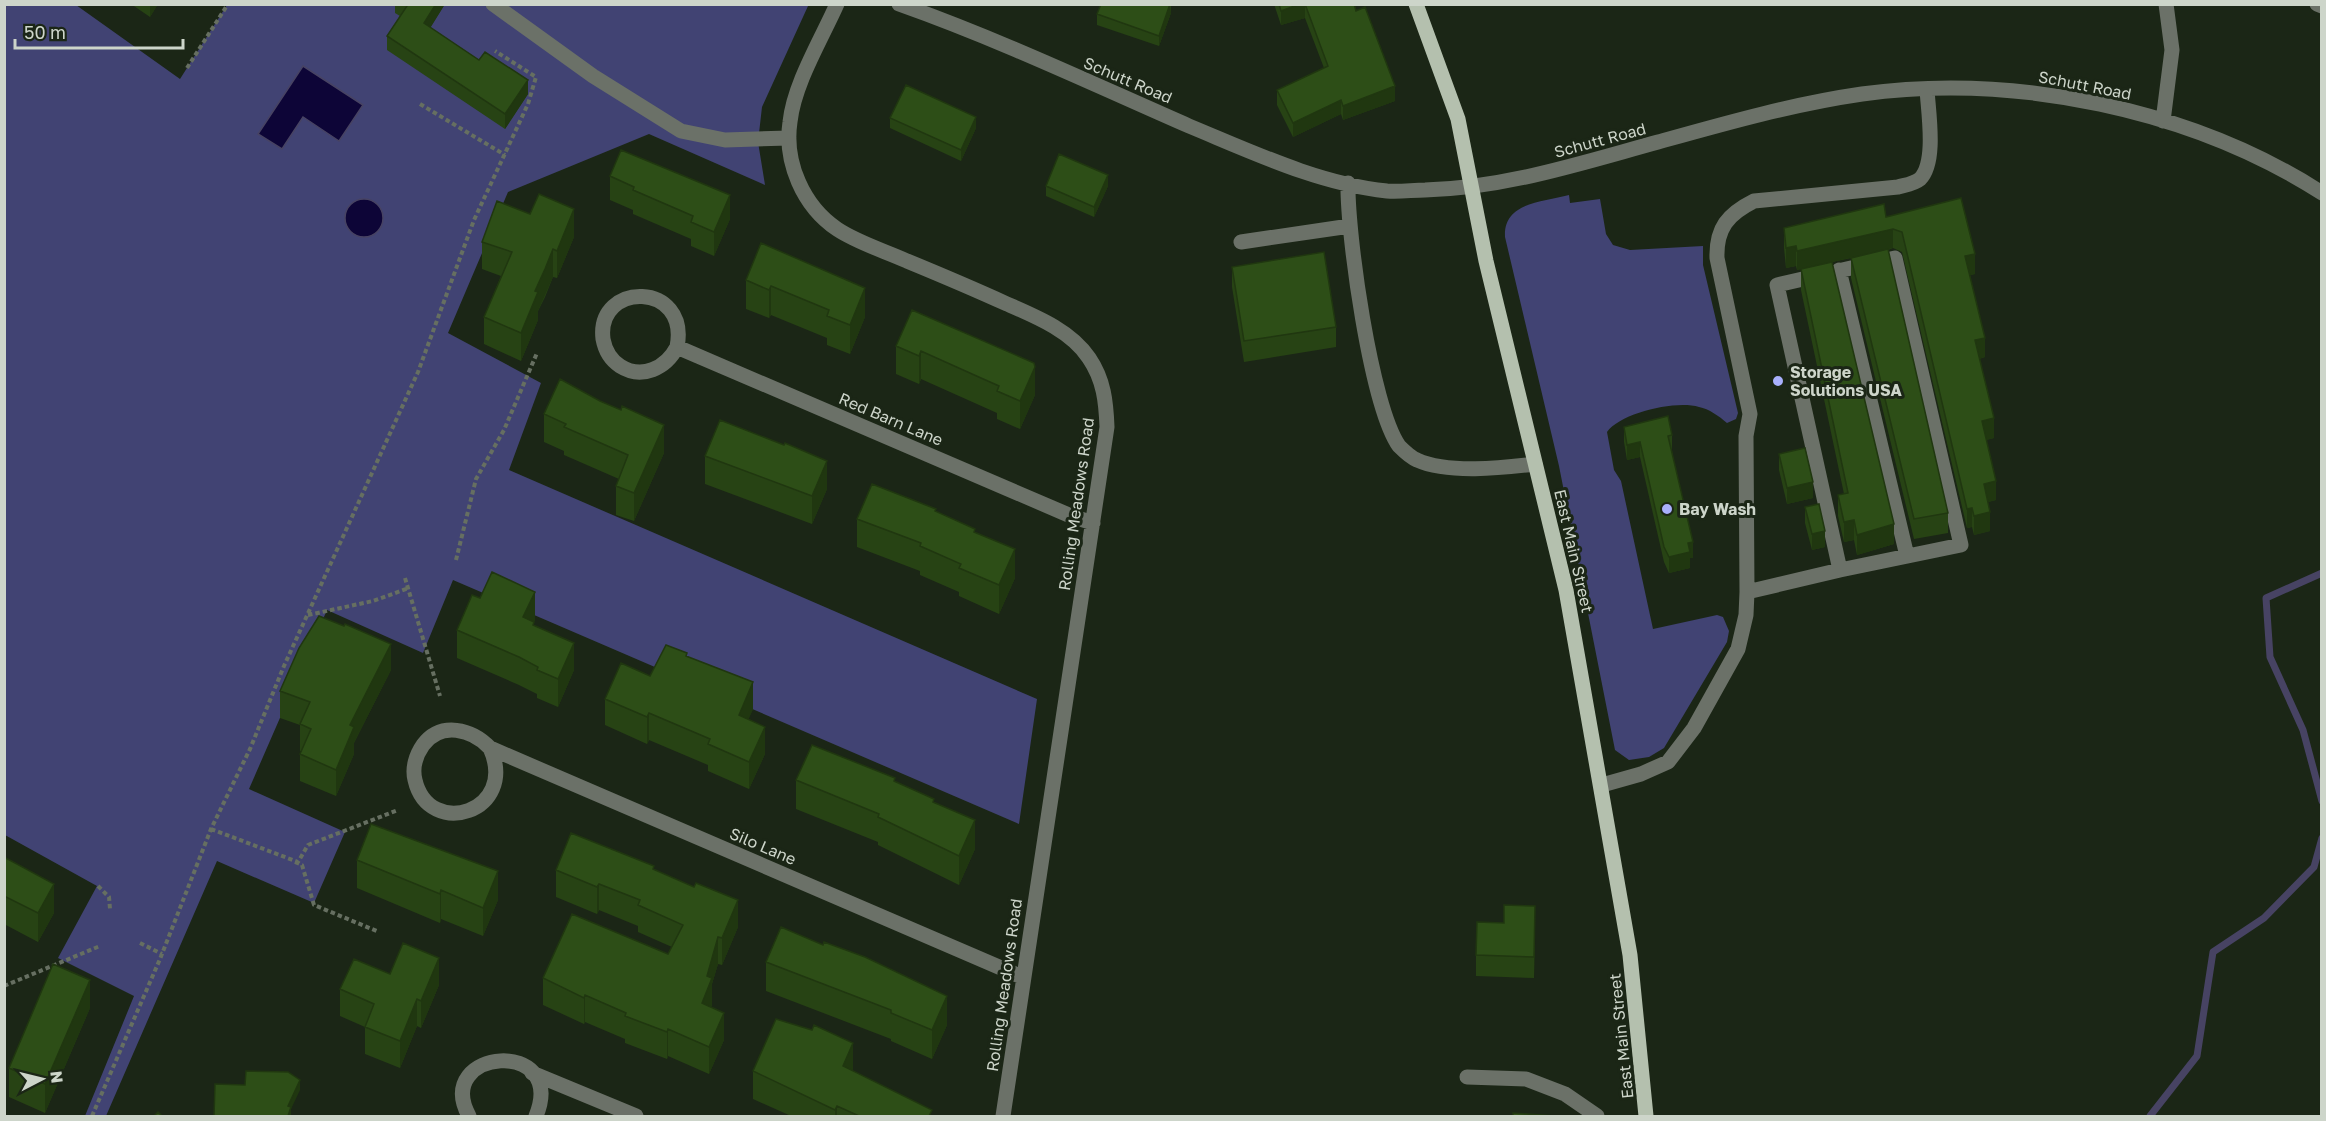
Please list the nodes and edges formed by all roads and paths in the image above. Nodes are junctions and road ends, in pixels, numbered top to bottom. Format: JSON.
{"nodes":[{"id":1,"x":228,"y":4,"type":"edge"},
{"id":2,"x":493,"y":4,"type":"edge"},
{"id":3,"x":837,"y":4,"type":"edge"},
{"id":4,"x":899,"y":4,"type":"edge"},
{"id":5,"x":1416,"y":4,"type":"edge"},
{"id":6,"x":2166,"y":4,"type":"edge"},
{"id":7,"x":2317,"y":4,"type":"edge"},
{"id":8,"x":2322,"y":6,"type":"edge"},
{"id":9,"x":495,"y":51,"type":"dead end"},
{"id":10,"x":187,"y":68,"type":"dead end"},
{"id":11,"x":1927,"y":89,"type":"junction"},
{"id":12,"x":420,"y":104,"type":"dead end"},
{"id":13,"x":2163,"y":121,"type":"junction"},
{"id":14,"x":789,"y":138,"type":"junction"},
{"id":15,"x":505,"y":155,"type":"junction"},
{"id":16,"x":1348,"y":183,"type":"junction"},
{"id":17,"x":1472,"y":187,"type":"junction"},
{"id":18,"x":2322,"y":193,"type":"edge"},
{"id":19,"x":1350,"y":226,"type":"junction"},
{"id":20,"x":1241,"y":242,"type":"dead end"},
{"id":21,"x":1839,"y":270,"type":"junction"},
{"id":22,"x":677,"y":347,"type":"junction"},
{"id":23,"x":537,"y":353,"type":"dead end"},
{"id":24,"x":1535,"y":464,"type":"junction"},
{"id":25,"x":1092,"y":523,"type":"junction"},
{"id":26,"x":1907,"y":556,"type":"junction"},
{"id":27,"x":456,"y":560,"type":"dead end"},
{"id":28,"x":1840,"y":570,"type":"junction"},
{"id":29,"x":405,"y":578,"type":"dead end"},
{"id":30,"x":409,"y":588,"type":"junction"},
{"id":31,"x":1747,"y":592,"type":"junction"},
{"id":32,"x":308,"y":615,"type":"junction"},
{"id":33,"x":440,"y":696,"type":"dead end"},
{"id":34,"x":490,"y":748,"type":"junction"},
{"id":35,"x":1602,"y":785,"type":"junction"},
{"id":36,"x":398,"y":810,"type":"dead end"},
{"id":37,"x":211,"y":829,"type":"junction"},
{"id":38,"x":294,"y":862,"type":"junction"},
{"id":39,"x":98,"y":886,"type":"dead end"},
{"id":40,"x":110,"y":909,"type":"dead end"},
{"id":41,"x":379,"y":932,"type":"dead end"},
{"id":42,"x":140,"y":943,"type":"dead end"},
{"id":43,"x":100,"y":946,"type":"dead end"},
{"id":44,"x":162,"y":954,"type":"junction"},
{"id":45,"x":1022,"y":977,"type":"junction"},
{"id":46,"x":4,"y":986,"type":"edge"},
{"id":47,"x":532,"y":1073,"type":"junction"},
{"id":48,"x":1467,"y":1077,"type":"dead end"},
{"id":49,"x":92,"y":1116,"type":"edge"},
{"id":50,"x":469,"y":1116,"type":"edge"},
{"id":51,"x":536,"y":1116,"type":"edge"},
{"id":52,"x":636,"y":1116,"type":"edge"},
{"id":53,"x":1003,"y":1116,"type":"edge"},
{"id":54,"x":1597,"y":1116,"type":"edge"},
{"id":55,"x":1646,"y":1116,"type":"edge"}],
"edges":[{"from":1,"to":10,"type":"path"},
{"from":2,"to":14,"type":"street"},
{"from":3,"to":14,"type":"street","name":"Rolling Meadows Road"},
{"from":4,"to":16,"type":"street","name":"Schutt Road"},
{"from":5,"to":17,"type":"main road","name":"East Main Street"},
{"from":6,"to":13,"type":"street"},
{"from":7,"to":8,"type":"street"},
{"from":9,"to":15,"type":"path"},
{"from":11,"to":13,"type":"street","name":"Schutt Road"},
{"from":11,"to":17,"type":"street","name":"Schutt Road"},
{"from":11,"to":31,"type":"street"},
{"from":12,"to":15,"type":"path"},
{"from":13,"to":18,"type":"street","name":"Schutt Road"},
{"from":14,"to":25,"type":"street","name":"Rolling Meadows Road"},
{"from":15,"to":32,"type":"path"},
{"from":16,"to":17,"type":"street","name":"Schutt Road"},
{"from":16,"to":19,"type":"street"},
{"from":17,"to":24,"type":"main road","name":"East Main Street"},
{"from":19,"to":20,"type":"street"},
{"from":19,"to":24,"type":"street"},
{"from":21,"to":26,"type":"street"},
{"from":21,"to":26,"type":"street"},
{"from":21,"to":28,"type":"street"},
{"from":22,"to":22,"type":"street"},
{"from":22,"to":25,"type":"street","name":"Red Barn Lane"},
{"from":23,"to":27,"type":"path"},
{"from":24,"to":35,"type":"main road","name":"East Main Street"},
{"from":25,"to":45,"type":"street","name":"Rolling Meadows Road"},
{"from":26,"to":28,"type":"street"},
{"from":28,"to":31,"type":"street"},
{"from":29,"to":30,"type":"path"},
{"from":30,"to":32,"type":"path"},
{"from":30,"to":33,"type":"path"},
{"from":31,"to":35,"type":"street"},
{"from":32,"to":37,"type":"path"},
{"from":34,"to":34,"type":"street","name":"Silo Lane"},
{"from":34,"to":45,"type":"street","name":"Silo Lane"},
{"from":35,"to":55,"type":"main road","name":"East Main Street"},
{"from":36,"to":38,"type":"path"},
{"from":37,"to":38,"type":"path"},
{"from":37,"to":44,"type":"path"},
{"from":38,"to":41,"type":"path"},
{"from":39,"to":40,"type":"path"},
{"from":42,"to":44,"type":"path"},
{"from":43,"to":46,"type":"path"},
{"from":44,"to":49,"type":"path"},
{"from":45,"to":53,"type":"street","name":"Rolling Meadows Road"},
{"from":47,"to":50,"type":"street"},
{"from":47,"to":51,"type":"street"},
{"from":47,"to":52,"type":"street"},
{"from":48,"to":54,"type":"street"}]}
